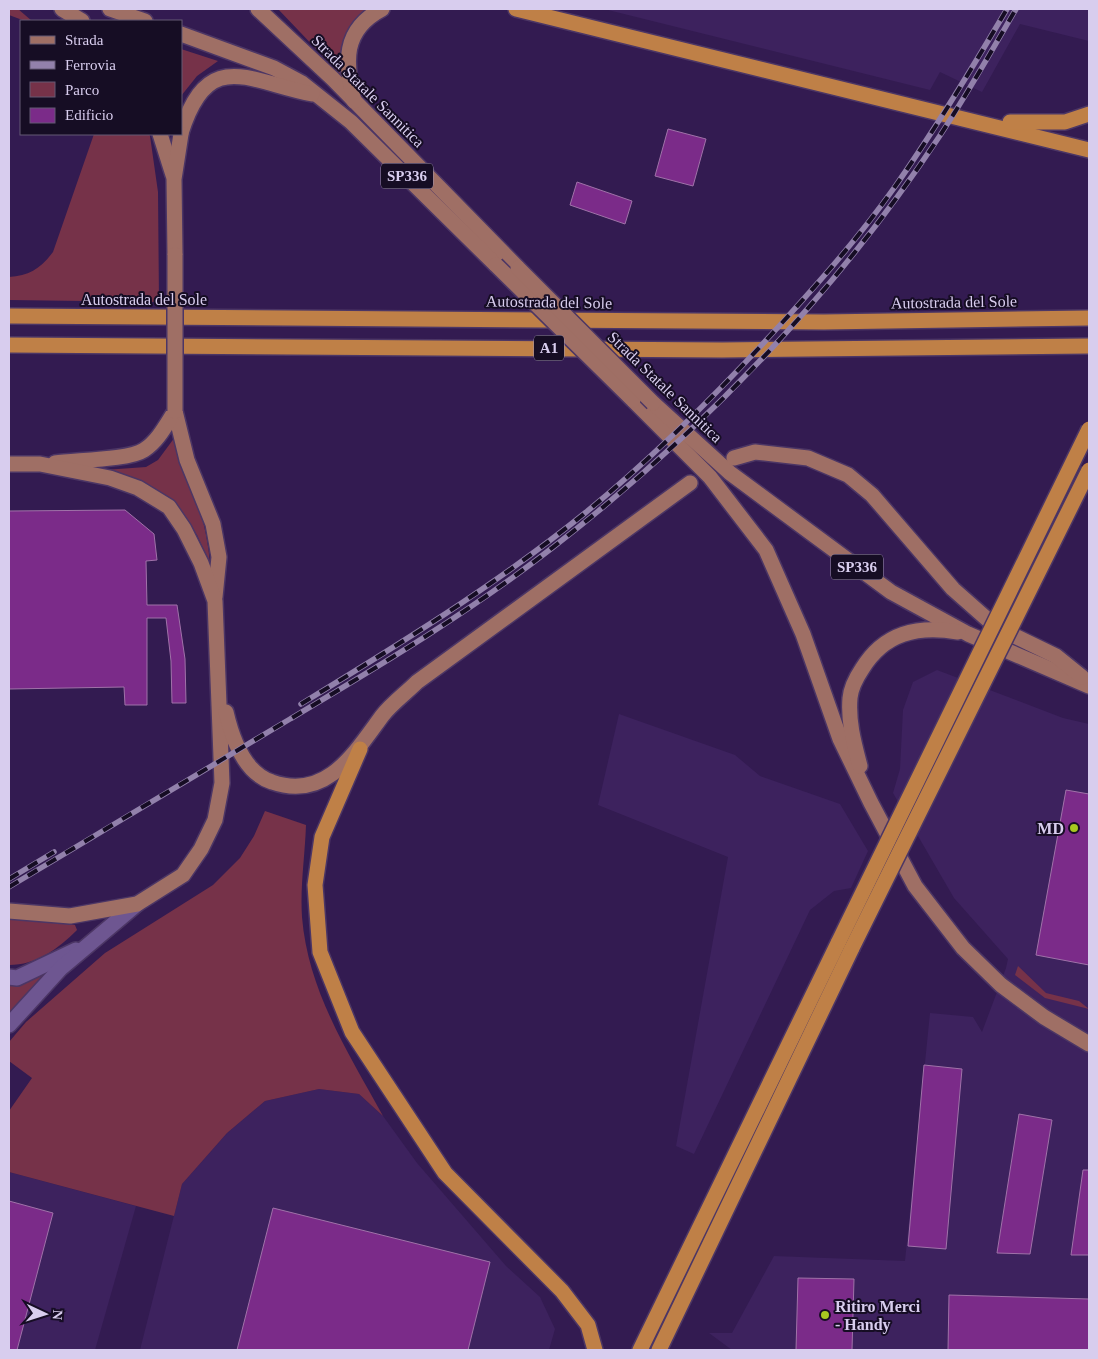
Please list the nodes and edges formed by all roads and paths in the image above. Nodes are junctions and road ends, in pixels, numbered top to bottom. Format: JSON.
{"nodes":[{"id":1,"x":62,"y":9,"type":"edge"},
{"id":2,"x":110,"y":9,"type":"edge"},
{"id":3,"x":258,"y":9,"type":"edge"},
{"id":4,"x":382,"y":9,"type":"edge"},
{"id":5,"x":516,"y":9,"type":"edge"},
{"id":6,"x":80,"y":20,"type":"edge"},
{"id":7,"x":142,"y":20,"type":"edge"},
{"id":8,"x":182,"y":34,"type":"edge"},
{"id":9,"x":313,"y":94,"type":"junction"},
{"id":10,"x":355,"y":103,"type":"junction"},
{"id":11,"x":1089,"y":114,"type":"edge"},
{"id":12,"x":971,"y":120,"type":"junction"},
{"id":13,"x":182,"y":131,"type":"edge"},
{"id":14,"x":160,"y":135,"type":"edge"},
{"id":15,"x":181,"y":135,"type":"edge"},
{"id":16,"x":1089,"y":150,"type":"edge"},
{"id":17,"x":174,"y":179,"type":"junction"},
{"id":18,"x":9,"y":316,"type":"edge"},
{"id":19,"x":1089,"y":318,"type":"edge"},
{"id":20,"x":9,"y":345,"type":"edge"},
{"id":21,"x":1089,"y":346,"type":"edge"},
{"id":22,"x":175,"y":411,"type":"junction"},
{"id":23,"x":1089,"y":429,"type":"edge"},
{"id":24,"x":734,"y":458,"type":"dead end"},
{"id":25,"x":9,"y":464,"type":"edge"},
{"id":26,"x":40,"y":464,"type":"junction"},
{"id":27,"x":1089,"y":470,"type":"edge"},
{"id":28,"x":690,"y":483,"type":"dead end"},
{"id":29,"x":215,"y":600,"type":"junction"},
{"id":30,"x":968,"y":634,"type":"junction"},
{"id":31,"x":218,"y":673,"type":"junction"},
{"id":32,"x":1089,"y":684,"type":"edge"},
{"id":33,"x":360,"y":748,"type":"junction"},
{"id":34,"x":871,"y":804,"type":"junction"},
{"id":35,"x":137,"y":904,"type":"junction"},
{"id":36,"x":9,"y":911,"type":"edge"},
{"id":37,"x":91,"y":943,"type":"junction"},
{"id":38,"x":846,"y":944,"type":"junction"},
{"id":39,"x":12,"y":979,"type":"edge"},
{"id":40,"x":9,"y":1025,"type":"edge"},
{"id":41,"x":1088,"y":1044,"type":"edge"},
{"id":42,"x":595,"y":1350,"type":"edge"},
{"id":43,"x":640,"y":1350,"type":"edge"},
{"id":44,"x":659,"y":1350,"type":"edge"}],
"edges":[{"from":1,"to":6,"type":"main road"},
{"from":2,"to":7,"type":"main road"},
{"from":3,"to":10,"type":"main road","name":"Strada Statale Sannitica","number":"SP336"},
{"from":4,"to":10,"type":"main road"},
{"from":5,"to":12,"type":"highway"},
{"from":8,"to":9,"type":"main road","name":"Strada Statale Sannitica","number":"SP336"},
{"from":9,"to":13,"type":"main road","name":"Strada Statale Sannitica","number":"SP336"},
{"from":9,"to":34,"type":"main road","name":"Strada Statale Sannitica","number":"SP336","bridge":true},
{"from":10,"to":30,"type":"main road","name":"Strada Statale Sannitica","number":"SP336","bridge":true},
{"from":11,"to":12,"type":"highway"},
{"from":12,"to":16,"type":"highway"},
{"from":14,"to":17,"type":"main road","name":"Strada Statale Sannitica","number":"SP336"},
{"from":15,"to":17,"type":"main road","name":"Strada Statale Sannitica","number":"SP336"},
{"from":17,"to":22,"type":"main road","name":"Strada Statale Sannitica","number":"SP336","bridge":true},
{"from":18,"to":19,"type":"highway","name":"Autostrada del Sole","number":"A1"},
{"from":20,"to":21,"type":"highway","number":"A1"},
{"from":22,"to":26,"type":"main road"},
{"from":22,"to":29,"type":"main road","name":"Strada Statale Sannitica"},
{"from":23,"to":38,"type":"highway","bridge":true},
{"from":24,"to":32,"type":"main road"},
{"from":25,"to":26,"type":"main road"},
{"from":26,"to":29,"type":"main road"},
{"from":27,"to":38,"type":"highway","bridge":true},
{"from":28,"to":33,"type":"main road"},
{"from":29,"to":31,"type":"main road"},
{"from":30,"to":32,"type":"main road","name":"Strada Statale Sannitica","number":"SP336"},
{"from":30,"to":34,"type":"main road","number":"SP336"},
{"from":31,"to":33,"type":"main road"},
{"from":31,"to":35,"type":"main road"},
{"from":33,"to":42,"type":"highway"},
{"from":34,"to":41,"type":"main road"},
{"from":35,"to":36,"type":"main road"},
{"from":35,"to":37,"type":"main road"},
{"from":37,"to":39,"type":"main road"},
{"from":37,"to":40,"type":"main road"},
{"from":38,"to":43,"type":"highway"},
{"from":38,"to":44,"type":"highway"}]}
